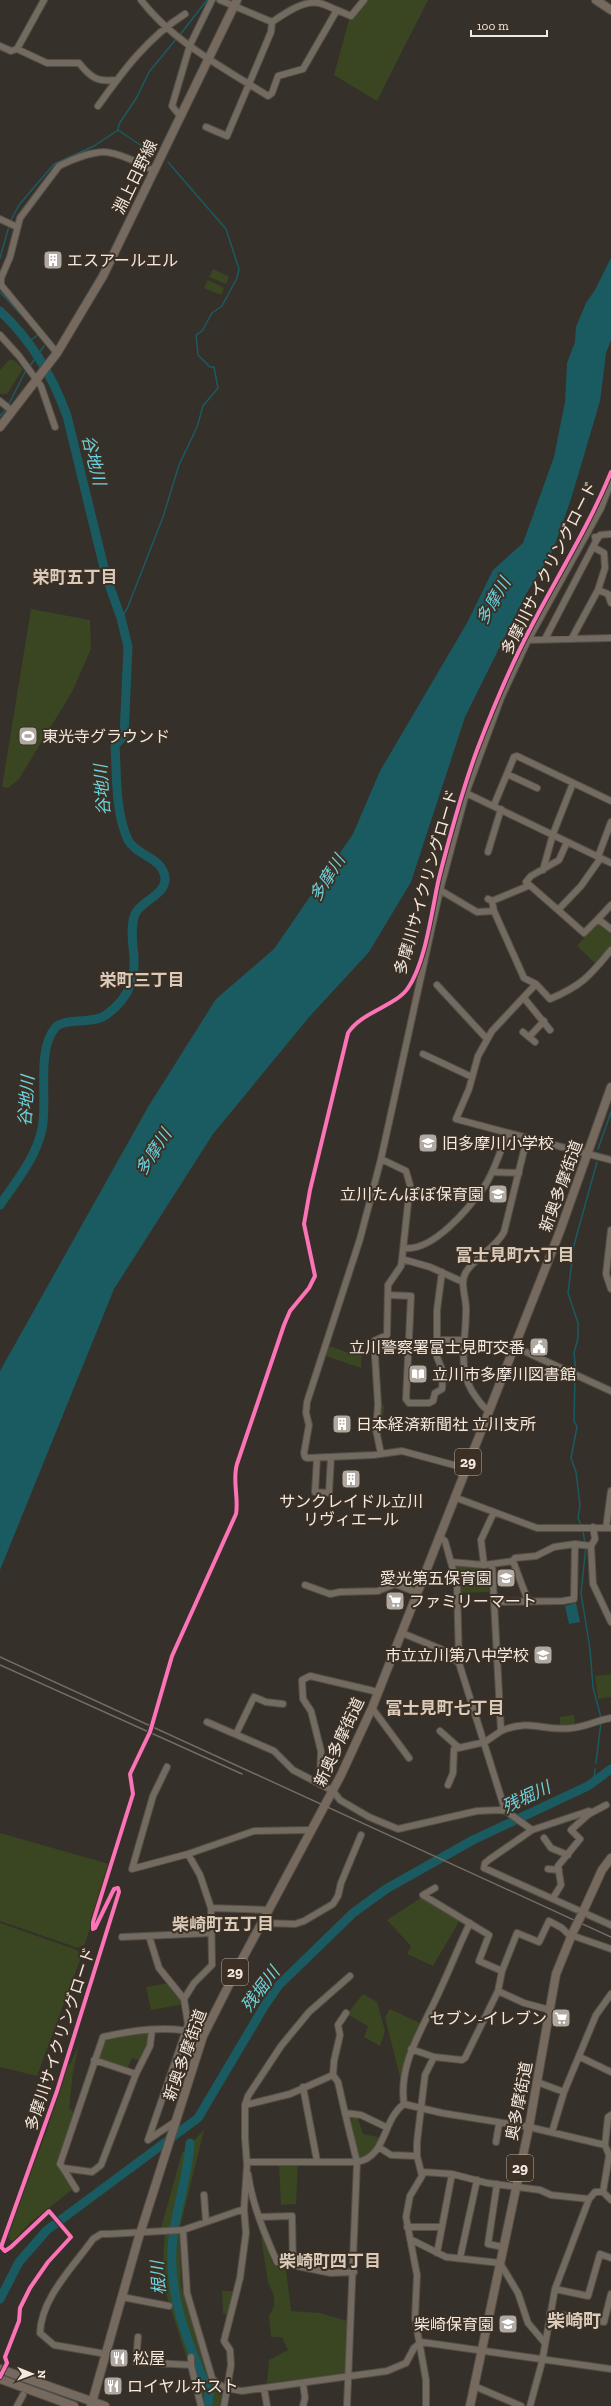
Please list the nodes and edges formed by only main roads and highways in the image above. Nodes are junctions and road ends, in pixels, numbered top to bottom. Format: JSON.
{"nodes":[{"id":1,"x":596,"y":0,"type":"edge"},
{"id":2,"x":235,"y":3,"type":"edge"},
{"id":3,"x":611,"y":10,"type":"edge"},
{"id":4,"x":0,"y":427,"type":"edge"},
{"id":5,"x":611,"y":1087,"type":"edge"},
{"id":6,"x":611,"y":1858,"type":"edge"},
{"id":7,"x":0,"y":2369,"type":"edge"},
{"id":8,"x":0,"y":2379,"type":"edge"},
{"id":9,"x":92,"y":2404,"type":"edge"},
{"id":10,"x":74,"y":2406,"type":"edge"},
{"id":11,"x":105,"y":2406,"type":"edge"},
{"id":12,"x":470,"y":2406,"type":"edge"}],
"edges":[{"from":1,"to":3,"type":"main road"},
{"from":2,"to":4,"type":"main road","name":"淵上日野線"},
{"from":5,"to":9,"type":"main road","name":"新奥多摩街道","number":"29"},
{"from":6,"to":12,"type":"main road","name":"奥多摩街道","number":"29","bridge":true},
{"from":7,"to":9,"type":"main road"},
{"from":8,"to":10,"type":"main road"},
{"from":9,"to":11,"type":"main road"}]}
